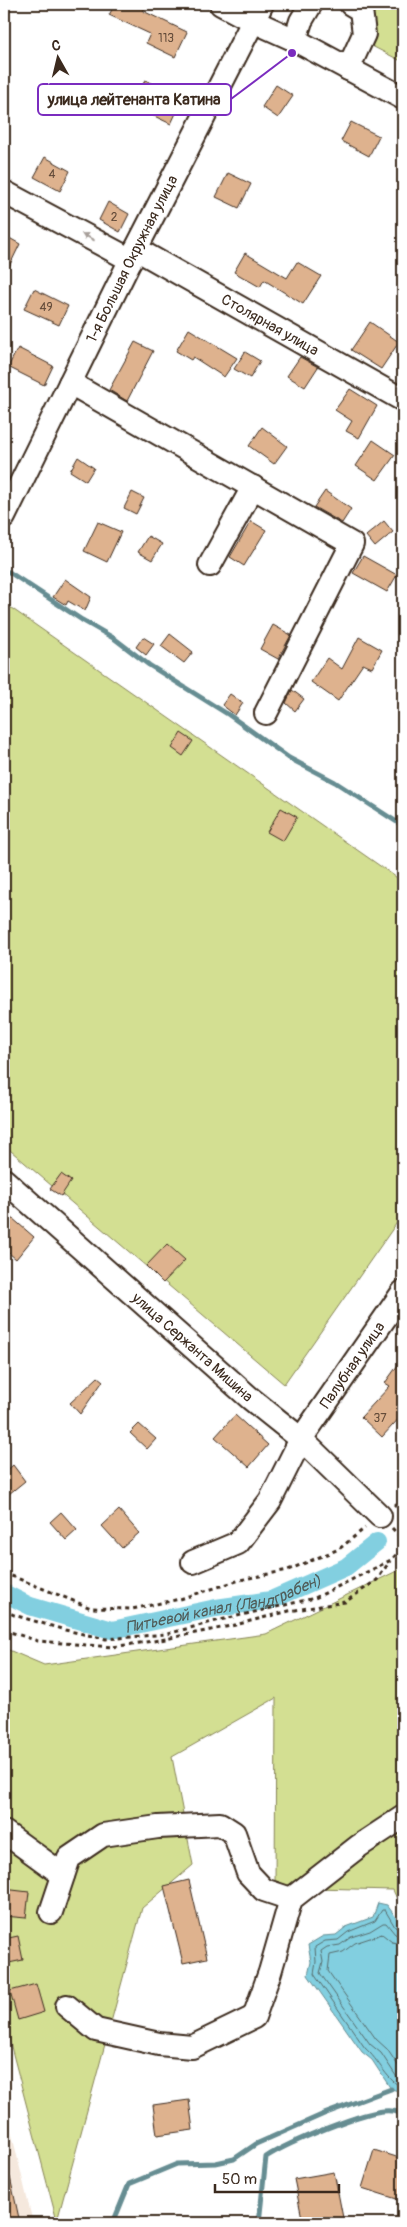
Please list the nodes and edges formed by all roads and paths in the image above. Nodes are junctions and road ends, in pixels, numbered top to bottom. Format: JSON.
{"nodes":[{"id":1,"x":221,"y":4,"type":"edge"},
{"id":2,"x":311,"y":4,"type":"edge"},
{"id":3,"x":351,"y":4,"type":"edge"},
{"id":4,"x":257,"y":13,"type":"edge"},
{"id":5,"x":295,"y":40,"type":"junction"},
{"id":6,"x":348,"y":69,"type":"junction"},
{"id":7,"x":403,"y":98,"type":"edge"},
{"id":8,"x":4,"y":192,"type":"edge"},
{"id":9,"x":134,"y":254,"type":"junction"},
{"id":10,"x":70,"y":384,"type":"junction"},
{"id":11,"x":403,"y":400,"type":"edge"},
{"id":12,"x":253,"y":487,"type":"junction"},
{"id":13,"x":4,"y":517,"type":"edge"},
{"id":14,"x":210,"y":565,"type":"dead end"},
{"id":15,"x":266,"y":713,"type":"dead end"},
{"id":16,"x":4,"y":1180,"type":"edge"},
{"id":17,"x":403,"y":1292,"type":"edge"},
{"id":18,"x":301,"y":1439,"type":"junction"},
{"id":19,"x":380,"y":1516,"type":"dead end"},
{"id":20,"x":403,"y":1548,"type":"edge"},
{"id":21,"x":391,"y":1560,"type":"junction"},
{"id":22,"x":193,"y":1562,"type":"dead end"},
{"id":23,"x":4,"y":1610,"type":"edge"},
{"id":24,"x":4,"y":1630,"type":"edge"},
{"id":25,"x":403,"y":1817,"type":"edge"},
{"id":26,"x":4,"y":1832,"type":"edge"},
{"id":27,"x":63,"y":1875,"type":"junction"},
{"id":28,"x":291,"y":1899,"type":"junction"},
{"id":29,"x":51,"y":1912,"type":"dead end"},
{"id":30,"x":67,"y":2006,"type":"dead end"}],
"edges":[{"from":1,"to":4,"type":"street"},
{"from":2,"to":5,"type":"street"},
{"from":3,"to":6,"type":"street"},
{"from":4,"to":5,"type":"street"},
{"from":4,"to":9,"type":"street","name":"1-я Большая Окружная улица"},
{"from":5,"to":6,"type":"street"},
{"from":6,"to":7,"type":"street"},
{"from":9,"to":8,"type":"street","name":"Столярная улица","one_way":true},
{"from":9,"to":10,"type":"street","name":"1-я Большая Окружная улица"},
{"from":9,"to":11,"type":"street","name":"Столярная улица"},
{"from":10,"to":12,"type":"street"},
{"from":10,"to":13,"type":"street","name":"1-я Большая Окружная улица"},
{"from":12,"to":14,"type":"street"},
{"from":12,"to":15,"type":"street"},
{"from":16,"to":18,"type":"street","name":"улица Сержанта Мишина"},
{"from":17,"to":18,"type":"street","name":"Палубная улица"},
{"from":18,"to":19,"type":"street","name":"улица Сержанта Мишина"},
{"from":18,"to":22,"type":"street","name":"Палубная улица"},
{"from":20,"to":21,"type":"path"},
{"from":21,"to":23,"type":"path"},
{"from":21,"to":24,"type":"path"},
{"from":25,"to":28,"type":"street"},
{"from":26,"to":27,"type":"street"},
{"from":27,"to":28,"type":"street"},
{"from":27,"to":29,"type":"street"},
{"from":28,"to":30,"type":"street"}]}
